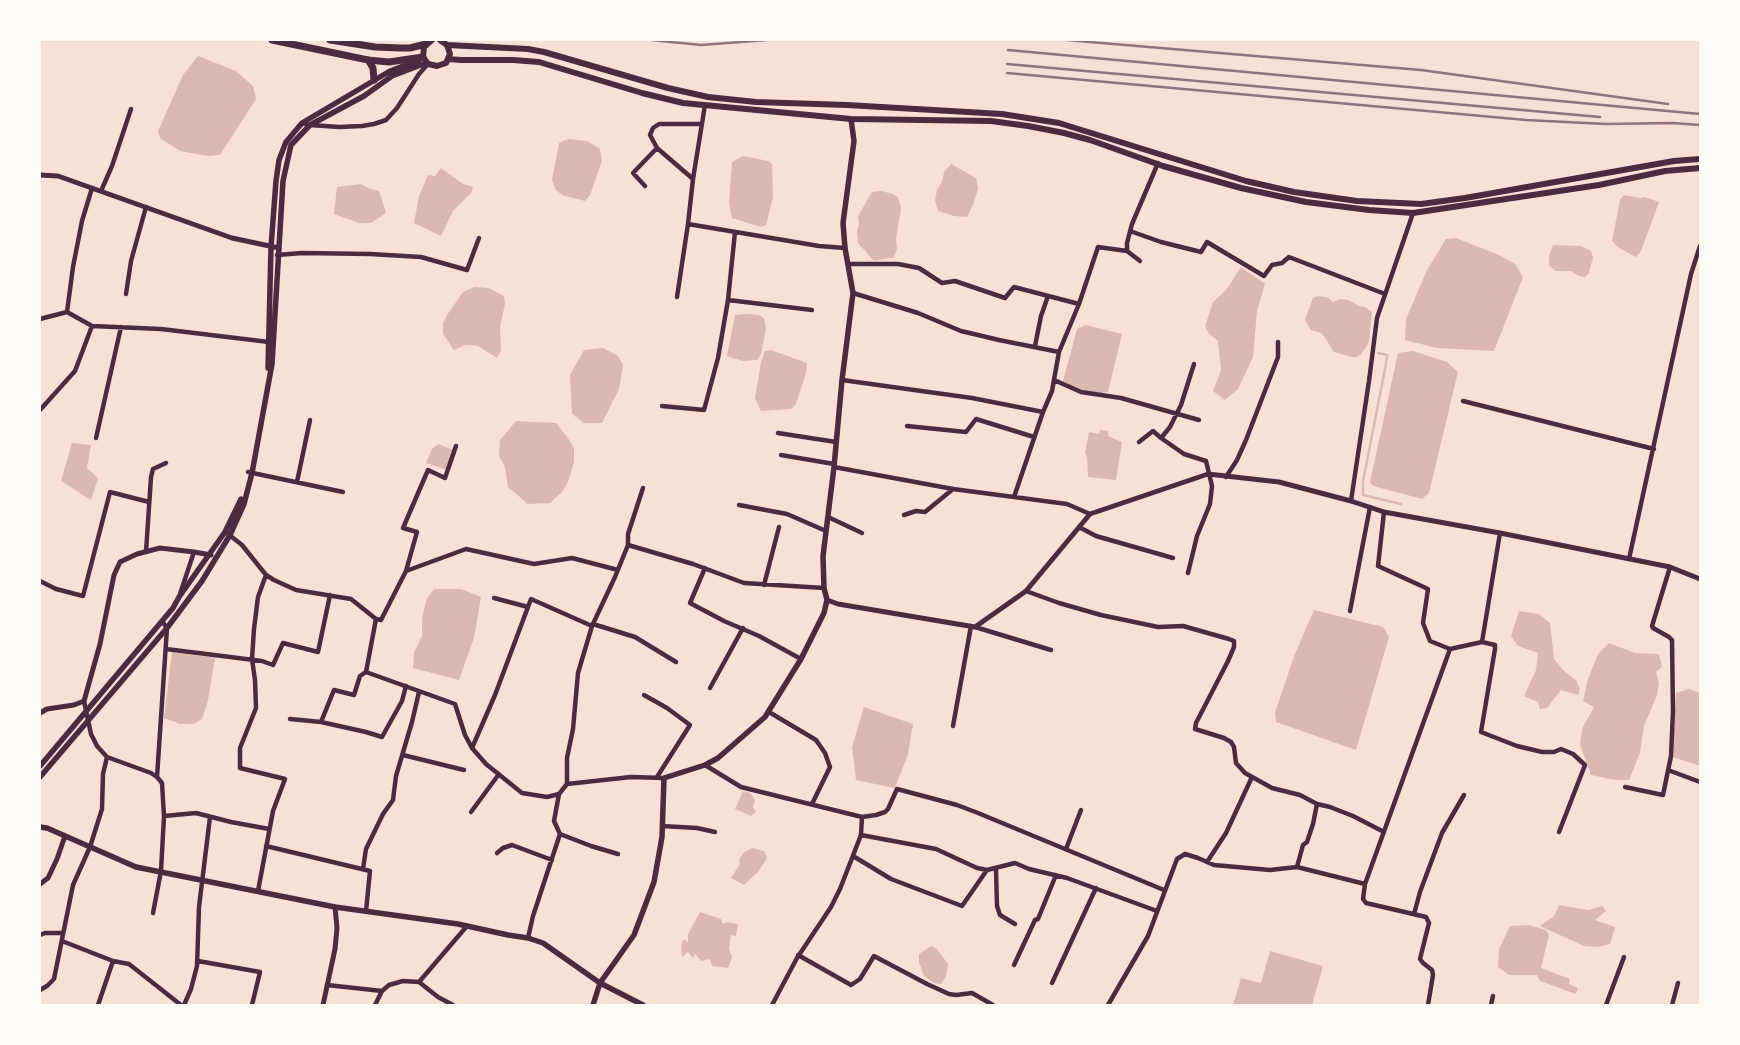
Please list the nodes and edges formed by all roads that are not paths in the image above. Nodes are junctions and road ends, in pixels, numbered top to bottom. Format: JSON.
{"nodes":[{"id":1,"x":272,"y":40,"type":"edge"},
{"id":2,"x":330,"y":40,"type":"edge"},
{"id":3,"x":473,"y":40,"type":"edge"},
{"id":4,"x":429,"y":42,"type":"edge"},
{"id":5,"x":444,"y":42,"type":"edge"},
{"id":6,"x":478,"y":47,"type":"junction"},
{"id":7,"x":448,"y":59,"type":"junction"},
{"id":8,"x":368,"y":60,"type":"junction"},
{"id":9,"x":425,"y":61,"type":"junction"},
{"id":10,"x":374,"y":80,"type":"junction"},
{"id":11,"x":705,"y":105,"type":"junction"},
{"id":12,"x":131,"y":110,"type":"dead end"},
{"id":13,"x":852,"y":119,"type":"junction"},
{"id":14,"x":302,"y":123,"type":"junction"},
{"id":15,"x":701,"y":124,"type":"junction"},
{"id":16,"x":310,"y":125,"type":"junction"},
{"id":17,"x":657,"y":148,"type":"junction"},
{"id":18,"x":1700,"y":159,"type":"edge"},
{"id":19,"x":1158,"y":164,"type":"junction"},
{"id":20,"x":1700,"y":168,"type":"edge"},
{"id":21,"x":40,"y":175,"type":"edge"},
{"id":22,"x":693,"y":179,"type":"junction"},
{"id":23,"x":645,"y":186,"type":"dead end"},
{"id":24,"x":92,"y":188,"type":"junction"},
{"id":25,"x":101,"y":191,"type":"junction"},
{"id":26,"x":146,"y":206,"type":"junction"},
{"id":27,"x":1413,"y":213,"type":"junction"},
{"id":28,"x":688,"y":224,"type":"junction"},
{"id":29,"x":1130,"y":231,"type":"junction"},
{"id":30,"x":736,"y":232,"type":"junction"},
{"id":31,"x":480,"y":238,"type":"dead end"},
{"id":32,"x":1700,"y":246,"type":"edge"},
{"id":33,"x":271,"y":247,"type":"junction"},
{"id":34,"x":278,"y":248,"type":"junction"},
{"id":35,"x":845,"y":248,"type":"junction"},
{"id":36,"x":1127,"y":251,"type":"junction"},
{"id":37,"x":278,"y":255,"type":"junction"},
{"id":38,"x":271,"y":256,"type":"junction"},
{"id":39,"x":1140,"y":261,"type":"dead end"},
{"id":40,"x":848,"y":264,"type":"junction"},
{"id":41,"x":853,"y":293,"type":"junction"},
{"id":42,"x":126,"y":294,"type":"dead end"},
{"id":43,"x":1385,"y":294,"type":"junction"},
{"id":44,"x":677,"y":296,"type":"dead end"},
{"id":45,"x":1048,"y":296,"type":"junction"},
{"id":46,"x":728,"y":300,"type":"junction"},
{"id":47,"x":1079,"y":304,"type":"junction"},
{"id":48,"x":812,"y":310,"type":"dead end"},
{"id":49,"x":67,"y":312,"type":"junction"},
{"id":50,"x":40,"y":319,"type":"edge"},
{"id":51,"x":92,"y":326,"type":"junction"},
{"id":52,"x":122,"y":327,"type":"junction"},
{"id":53,"x":269,"y":342,"type":"junction"},
{"id":54,"x":1278,"y":342,"type":"dead end"},
{"id":55,"x":1035,"y":346,"type":"junction"},
{"id":56,"x":1059,"y":352,"type":"junction"},
{"id":57,"x":1194,"y":364,"type":"dead end"},
{"id":58,"x":842,"y":380,"type":"junction"},
{"id":59,"x":1054,"y":380,"type":"junction"},
{"id":60,"x":1463,"y":402,"type":"dead end"},
{"id":61,"x":662,"y":406,"type":"dead end"},
{"id":62,"x":40,"y":410,"type":"edge"},
{"id":63,"x":1043,"y":412,"type":"junction"},
{"id":64,"x":1176,"y":414,"type":"junction"},
{"id":65,"x":310,"y":420,"type":"dead end"},
{"id":66,"x":1199,"y":420,"type":"dead end"},
{"id":67,"x":907,"y":426,"type":"dead end"},
{"id":68,"x":778,"y":433,"type":"dead end"},
{"id":69,"x":1034,"y":437,"type":"junction"},
{"id":70,"x":96,"y":438,"type":"dead end"},
{"id":71,"x":1161,"y":438,"type":"junction"},
{"id":72,"x":836,"y":442,"type":"junction"},
{"id":73,"x":1139,"y":442,"type":"dead end"},
{"id":74,"x":456,"y":446,"type":"dead end"},
{"id":75,"x":1654,"y":450,"type":"junction"},
{"id":76,"x":781,"y":455,"type":"dead end"},
{"id":77,"x":166,"y":464,"type":"dead end"},
{"id":78,"x":834,"y":466,"type":"junction"},
{"id":79,"x":250,"y":472,"type":"junction"},
{"id":80,"x":1208,"y":474,"type":"junction"},
{"id":81,"x":1226,"y":477,"type":"junction"},
{"id":82,"x":297,"y":482,"type":"junction"},
{"id":83,"x":643,"y":488,"type":"dead end"},
{"id":84,"x":953,"y":489,"type":"junction"},
{"id":85,"x":342,"y":492,"type":"dead end"},
{"id":86,"x":1014,"y":497,"type":"junction"},
{"id":87,"x":1352,"y":501,"type":"junction"},
{"id":88,"x":149,"y":502,"type":"junction"},
{"id":89,"x":739,"y":505,"type":"dead end"},
{"id":90,"x":1370,"y":507,"type":"junction"},
{"id":91,"x":1384,"y":512,"type":"junction"},
{"id":92,"x":1090,"y":514,"type":"junction"},
{"id":93,"x":904,"y":515,"type":"dead end"},
{"id":94,"x":828,"y":517,"type":"junction"},
{"id":95,"x":1079,"y":527,"type":"junction"},
{"id":96,"x":779,"y":528,"type":"dead end"},
{"id":97,"x":826,"y":531,"type":"junction"},
{"id":98,"x":227,"y":533,"type":"junction"},
{"id":99,"x":862,"y":533,"type":"dead end"},
{"id":100,"x":1500,"y":533,"type":"junction"},
{"id":101,"x":628,"y":545,"type":"junction"},
{"id":102,"x":146,"y":552,"type":"junction"},
{"id":103,"x":194,"y":552,"type":"junction"},
{"id":104,"x":209,"y":554,"type":"junction"},
{"id":105,"x":216,"y":558,"type":"junction"},
{"id":106,"x":1173,"y":558,"type":"dead end"},
{"id":107,"x":1629,"y":559,"type":"junction"},
{"id":108,"x":1670,"y":567,"type":"junction"},
{"id":109,"x":705,"y":568,"type":"junction"},
{"id":110,"x":618,"y":570,"type":"junction"},
{"id":111,"x":406,"y":571,"type":"junction"},
{"id":112,"x":1188,"y":573,"type":"dead end"},
{"id":113,"x":266,"y":574,"type":"junction"},
{"id":114,"x":1700,"y":578,"type":"edge"},
{"id":115,"x":40,"y":581,"type":"edge"},
{"id":116,"x":764,"y":585,"type":"junction"},
{"id":117,"x":824,"y":588,"type":"junction"},
{"id":118,"x":1026,"y":591,"type":"junction"},
{"id":119,"x":330,"y":594,"type":"junction"},
{"id":120,"x":179,"y":598,"type":"junction"},
{"id":121,"x":494,"y":598,"type":"dead end"},
{"id":122,"x":827,"y":600,"type":"junction"},
{"id":123,"x":528,"y":607,"type":"junction"},
{"id":124,"x":1350,"y":611,"type":"dead end"},
{"id":125,"x":376,"y":619,"type":"junction"},
{"id":126,"x":162,"y":621,"type":"junction"},
{"id":127,"x":592,"y":625,"type":"junction"},
{"id":128,"x":973,"y":627,"type":"junction"},
{"id":129,"x":167,"y":628,"type":"junction"},
{"id":130,"x":743,"y":628,"type":"junction"},
{"id":131,"x":1482,"y":642,"type":"junction"},
{"id":132,"x":166,"y":649,"type":"junction"},
{"id":133,"x":1450,"y":649,"type":"junction"},
{"id":134,"x":1050,"y":650,"type":"dead end"},
{"id":135,"x":252,"y":659,"type":"junction"},
{"id":136,"x":801,"y":659,"type":"junction"},
{"id":137,"x":676,"y":662,"type":"dead end"},
{"id":138,"x":366,"y":672,"type":"junction"},
{"id":139,"x":406,"y":686,"type":"junction"},
{"id":140,"x":710,"y":688,"type":"dead end"},
{"id":141,"x":419,"y":692,"type":"junction"},
{"id":142,"x":644,"y":696,"type":"dead end"},
{"id":143,"x":84,"y":701,"type":"junction"},
{"id":144,"x":86,"y":710,"type":"junction"},
{"id":145,"x":769,"y":712,"type":"junction"},
{"id":146,"x":40,"y":713,"type":"edge"},
{"id":147,"x":290,"y":719,"type":"dead end"},
{"id":148,"x":88,"y":720,"type":"junction"},
{"id":149,"x":321,"y":722,"type":"junction"},
{"id":150,"x":953,"y":726,"type":"dead end"},
{"id":151,"x":472,"y":748,"type":"junction"},
{"id":152,"x":402,"y":755,"type":"junction"},
{"id":153,"x":108,"y":757,"type":"junction"},
{"id":154,"x":705,"y":765,"type":"junction"},
{"id":155,"x":40,"y":766,"type":"edge"},
{"id":156,"x":464,"y":770,"type":"dead end"},
{"id":157,"x":1668,"y":770,"type":"junction"},
{"id":158,"x":499,"y":774,"type":"junction"},
{"id":159,"x":40,"y":777,"type":"edge"},
{"id":160,"x":157,"y":777,"type":"junction"},
{"id":161,"x":660,"y":777,"type":"junction"},
{"id":162,"x":1252,"y":777,"type":"junction"},
{"id":163,"x":1700,"y":782,"type":"edge"},
{"id":164,"x":567,"y":784,"type":"junction"},
{"id":165,"x":1624,"y":787,"type":"dead end"},
{"id":166,"x":559,"y":794,"type":"junction"},
{"id":167,"x":1464,"y":795,"type":"dead end"},
{"id":168,"x":812,"y":804,"type":"junction"},
{"id":169,"x":1316,"y":804,"type":"junction"},
{"id":170,"x":1081,"y":810,"type":"dead end"},
{"id":171,"x":472,"y":812,"type":"dead end"},
{"id":172,"x":164,"y":816,"type":"junction"},
{"id":173,"x":210,"y":817,"type":"junction"},
{"id":174,"x":862,"y":817,"type":"junction"},
{"id":175,"x":662,"y":826,"type":"junction"},
{"id":176,"x":40,"y":827,"type":"edge"},
{"id":177,"x":269,"y":829,"type":"junction"},
{"id":178,"x":714,"y":832,"type":"dead end"},
{"id":179,"x":1384,"y":832,"type":"junction"},
{"id":180,"x":1559,"y":832,"type":"dead end"},
{"id":181,"x":560,"y":834,"type":"junction"},
{"id":182,"x":862,"y":835,"type":"junction"},
{"id":183,"x":65,"y":836,"type":"junction"},
{"id":184,"x":266,"y":846,"type":"junction"},
{"id":185,"x":90,"y":847,"type":"junction"},
{"id":186,"x":1066,"y":850,"type":"junction"},
{"id":187,"x":497,"y":853,"type":"dead end"},
{"id":188,"x":618,"y":854,"type":"dead end"},
{"id":189,"x":853,"y":856,"type":"junction"},
{"id":190,"x":552,"y":860,"type":"junction"},
{"id":191,"x":1207,"y":862,"type":"junction"},
{"id":192,"x":1297,"y":867,"type":"junction"},
{"id":193,"x":996,"y":869,"type":"junction"},
{"id":194,"x":363,"y":870,"type":"junction"},
{"id":195,"x":986,"y":870,"type":"junction"},
{"id":196,"x":161,"y":871,"type":"junction"},
{"id":197,"x":1056,"y":875,"type":"junction"},
{"id":198,"x":202,"y":880,"type":"junction"},
{"id":199,"x":40,"y":884,"type":"edge"},
{"id":200,"x":1365,"y":884,"type":"junction"},
{"id":201,"x":1096,"y":888,"type":"junction"},
{"id":202,"x":1164,"y":890,"type":"junction"},
{"id":203,"x":258,"y":891,"type":"junction"},
{"id":204,"x":335,"y":907,"type":"junction"},
{"id":205,"x":1157,"y":910,"type":"junction"},
{"id":206,"x":366,"y":911,"type":"junction"},
{"id":207,"x":153,"y":913,"type":"dead end"},
{"id":208,"x":1414,"y":914,"type":"junction"},
{"id":209,"x":1015,"y":924,"type":"dead end"},
{"id":210,"x":467,"y":926,"type":"junction"},
{"id":211,"x":63,"y":933,"type":"junction"},
{"id":212,"x":40,"y":935,"type":"edge"},
{"id":213,"x":528,"y":938,"type":"junction"},
{"id":214,"x":62,"y":941,"type":"junction"},
{"id":215,"x":798,"y":956,"type":"junction"},
{"id":216,"x":1624,"y":957,"type":"dead end"},
{"id":217,"x":113,"y":961,"type":"junction"},
{"id":218,"x":198,"y":961,"type":"junction"},
{"id":219,"x":1014,"y":965,"type":"dead end"},
{"id":220,"x":419,"y":982,"type":"junction"},
{"id":221,"x":600,"y":983,"type":"junction"},
{"id":222,"x":1052,"y":983,"type":"dead end"},
{"id":223,"x":1678,"y":983,"type":"dead end"},
{"id":224,"x":327,"y":985,"type":"junction"},
{"id":225,"x":40,"y":990,"type":"edge"},
{"id":226,"x":382,"y":991,"type":"junction"},
{"id":227,"x":1493,"y":996,"type":"dead end"},
{"id":228,"x":98,"y":1005,"type":"edge"},
{"id":229,"x":183,"y":1005,"type":"edge"},
{"id":230,"x":252,"y":1005,"type":"edge"},
{"id":231,"x":323,"y":1005,"type":"edge"},
{"id":232,"x":375,"y":1005,"type":"edge"},
{"id":233,"x":453,"y":1005,"type":"edge"},
{"id":234,"x":593,"y":1005,"type":"edge"},
{"id":235,"x":643,"y":1005,"type":"edge"},
{"id":236,"x":772,"y":1005,"type":"edge"},
{"id":237,"x":993,"y":1005,"type":"edge"},
{"id":238,"x":1108,"y":1005,"type":"edge"},
{"id":239,"x":1428,"y":1005,"type":"edge"},
{"id":240,"x":1491,"y":1005,"type":"edge"},
{"id":241,"x":1606,"y":1005,"type":"edge"},
{"id":242,"x":1672,"y":1005,"type":"edge"}],
"edges":[{"from":1,"to":8,"type":"highway"},
{"from":2,"to":4,"type":"highway"},
{"from":3,"to":6,"type":"main road"},
{"from":4,"to":9,"type":"main road"},
{"from":5,"to":6,"type":"main road"},
{"from":5,"to":7,"type":"main road"},
{"from":6,"to":18,"type":"main road"},
{"from":7,"to":9,"type":"main road"},
{"from":7,"to":11,"type":"main road"},
{"from":8,"to":9,"type":"highway"},
{"from":8,"to":10,"type":"highway"},
{"from":9,"to":10,"type":"main road"},
{"from":9,"to":16,"type":"main road"},
{"from":9,"to":16,"type":"street"},
{"from":10,"to":14,"type":"main road"},
{"from":11,"to":13,"type":"main road"},
{"from":11,"to":15,"type":"street"},
{"from":12,"to":25,"type":"street"},
{"from":13,"to":19,"type":"main road"},
{"from":13,"to":35,"type":"main road"},
{"from":14,"to":16,"type":"street"},
{"from":14,"to":33,"type":"main road"},
{"from":15,"to":17,"type":"street"},
{"from":15,"to":22,"type":"street"},
{"from":16,"to":34,"type":"main road"},
{"from":17,"to":22,"type":"street"},
{"from":17,"to":23,"type":"street"},
{"from":19,"to":27,"type":"main road"},
{"from":19,"to":29,"type":"street"},
{"from":20,"to":27,"type":"main road"},
{"from":21,"to":24,"type":"street"},
{"from":22,"to":28,"type":"street"},
{"from":24,"to":25,"type":"street"},
{"from":24,"to":49,"type":"street"},
{"from":25,"to":26,"type":"street"},
{"from":26,"to":33,"type":"street"},
{"from":26,"to":42,"type":"street"},
{"from":27,"to":43,"type":"street"},
{"from":28,"to":30,"type":"street"},
{"from":28,"to":44,"type":"street"},
{"from":29,"to":36,"type":"street"},
{"from":29,"to":43,"type":"street"},
{"from":30,"to":35,"type":"street"},
{"from":30,"to":46,"type":"street"},
{"from":31,"to":37,"type":"street"},
{"from":32,"to":75,"type":"street"},
{"from":33,"to":34,"type":"street"},
{"from":33,"to":38,"type":"main road"},
{"from":34,"to":37,"type":"main road"},
{"from":35,"to":40,"type":"main road"},
{"from":36,"to":39,"type":"street"},
{"from":36,"to":47,"type":"street"},
{"from":37,"to":38,"type":"street"},
{"from":37,"to":79,"type":"main road"},
{"from":38,"to":53,"type":"main road"},
{"from":40,"to":41,"type":"main road"},
{"from":40,"to":45,"type":"street"},
{"from":41,"to":55,"type":"street"},
{"from":41,"to":58,"type":"main road"},
{"from":43,"to":87,"type":"street"},
{"from":45,"to":47,"type":"street"},
{"from":45,"to":55,"type":"street"},
{"from":46,"to":48,"type":"street"},
{"from":46,"to":61,"type":"street"},
{"from":47,"to":56,"type":"street"},
{"from":49,"to":50,"type":"street"},
{"from":49,"to":51,"type":"street"},
{"from":51,"to":52,"type":"street"},
{"from":51,"to":62,"type":"street"},
{"from":52,"to":53,"type":"street"},
{"from":52,"to":70,"type":"street"},
{"from":53,"to":79,"type":"main road"},
{"from":54,"to":81,"type":"street"},
{"from":55,"to":56,"type":"street"},
{"from":56,"to":59,"type":"street"},
{"from":57,"to":64,"type":"street"},
{"from":58,"to":63,"type":"street"},
{"from":58,"to":72,"type":"main road"},
{"from":59,"to":63,"type":"street"},
{"from":59,"to":64,"type":"street"},
{"from":60,"to":75,"type":"street"},
{"from":63,"to":69,"type":"street"},
{"from":64,"to":66,"type":"street"},
{"from":64,"to":71,"type":"street"},
{"from":65,"to":82,"type":"street"},
{"from":67,"to":69,"type":"street"},
{"from":68,"to":72,"type":"street"},
{"from":69,"to":86,"type":"street"},
{"from":71,"to":73,"type":"street"},
{"from":71,"to":80,"type":"street"},
{"from":72,"to":78,"type":"main road"},
{"from":74,"to":111,"type":"street"},
{"from":75,"to":107,"type":"street"},
{"from":76,"to":78,"type":"street"},
{"from":77,"to":88,"type":"street"},
{"from":78,"to":84,"type":"street"},
{"from":78,"to":94,"type":"main road"},
{"from":79,"to":82,"type":"street"},
{"from":79,"to":98,"type":"main road"},
{"from":80,"to":81,"type":"street"},
{"from":80,"to":92,"type":"street"},
{"from":80,"to":112,"type":"street"},
{"from":81,"to":87,"type":"street"},
{"from":82,"to":85,"type":"street"},
{"from":83,"to":101,"type":"street"},
{"from":84,"to":86,"type":"street"},
{"from":84,"to":93,"type":"street"},
{"from":86,"to":92,"type":"street"},
{"from":87,"to":90,"type":"street"},
{"from":88,"to":102,"type":"street"},
{"from":88,"to":115,"type":"street"},
{"from":89,"to":97,"type":"street"},
{"from":90,"to":91,"type":"street"},
{"from":90,"to":124,"type":"street"},
{"from":91,"to":100,"type":"street"},
{"from":91,"to":133,"type":"street"},
{"from":92,"to":95,"type":"street"},
{"from":94,"to":97,"type":"main road"},
{"from":94,"to":99,"type":"street"},
{"from":95,"to":106,"type":"street"},
{"from":95,"to":118,"type":"street"},
{"from":96,"to":116,"type":"street"},
{"from":97,"to":117,"type":"main road"},
{"from":98,"to":104,"type":"main road"},
{"from":98,"to":105,"type":"main road"},
{"from":98,"to":113,"type":"street"},
{"from":100,"to":107,"type":"street"},
{"from":100,"to":131,"type":"street"},
{"from":101,"to":109,"type":"street"},
{"from":101,"to":110,"type":"street"},
{"from":102,"to":103,"type":"street"},
{"from":102,"to":143,"type":"street"},
{"from":103,"to":104,"type":"street"},
{"from":103,"to":120,"type":"street"},
{"from":104,"to":105,"type":"street"},
{"from":104,"to":120,"type":"main road"},
{"from":105,"to":129,"type":"main road"},
{"from":107,"to":108,"type":"street"},
{"from":108,"to":114,"type":"street"},
{"from":108,"to":157,"type":"street"},
{"from":109,"to":116,"type":"street"},
{"from":109,"to":130,"type":"street"},
{"from":110,"to":111,"type":"street"},
{"from":110,"to":127,"type":"street"},
{"from":111,"to":125,"type":"street"},
{"from":113,"to":119,"type":"street"},
{"from":113,"to":135,"type":"street"},
{"from":116,"to":117,"type":"street"},
{"from":117,"to":122,"type":"main road"},
{"from":118,"to":128,"type":"street"},
{"from":118,"to":162,"type":"street"},
{"from":119,"to":125,"type":"street"},
{"from":119,"to":135,"type":"street"},
{"from":120,"to":126,"type":"main road"},
{"from":121,"to":123,"type":"street"},
{"from":122,"to":128,"type":"street"},
{"from":122,"to":136,"type":"main road"},
{"from":123,"to":127,"type":"street"},
{"from":123,"to":151,"type":"street"},
{"from":125,"to":138,"type":"street"},
{"from":126,"to":129,"type":"street"},
{"from":126,"to":144,"type":"main road"},
{"from":127,"to":137,"type":"street"},
{"from":127,"to":164,"type":"street"},
{"from":128,"to":134,"type":"street"},
{"from":128,"to":150,"type":"street"},
{"from":129,"to":132,"type":"street"},
{"from":129,"to":148,"type":"main road"},
{"from":130,"to":136,"type":"street"},
{"from":130,"to":140,"type":"street"},
{"from":131,"to":133,"type":"street"},
{"from":131,"to":180,"type":"street"},
{"from":132,"to":135,"type":"street"},
{"from":132,"to":160,"type":"street"},
{"from":133,"to":179,"type":"street"},
{"from":135,"to":177,"type":"street"},
{"from":136,"to":145,"type":"main road"},
{"from":138,"to":139,"type":"street"},
{"from":138,"to":149,"type":"street"},
{"from":139,"to":141,"type":"street"},
{"from":139,"to":149,"type":"street"},
{"from":141,"to":151,"type":"street"},
{"from":141,"to":152,"type":"street"},
{"from":142,"to":161,"type":"street"},
{"from":143,"to":144,"type":"street"},
{"from":143,"to":146,"type":"street"},
{"from":144,"to":148,"type":"street"},
{"from":144,"to":155,"type":"main road"},
{"from":145,"to":154,"type":"main road"},
{"from":145,"to":168,"type":"street"},
{"from":147,"to":149,"type":"street"},
{"from":148,"to":153,"type":"street"},
{"from":148,"to":159,"type":"main road"},
{"from":151,"to":158,"type":"street"},
{"from":152,"to":156,"type":"street"},
{"from":152,"to":194,"type":"street"},
{"from":153,"to":160,"type":"street"},
{"from":153,"to":185,"type":"street"},
{"from":154,"to":161,"type":"main road"},
{"from":154,"to":168,"type":"street"},
{"from":157,"to":163,"type":"street"},
{"from":157,"to":165,"type":"street"},
{"from":158,"to":166,"type":"street"},
{"from":158,"to":171,"type":"street"},
{"from":160,"to":172,"type":"street"},
{"from":161,"to":164,"type":"street"},
{"from":161,"to":175,"type":"main road"},
{"from":162,"to":169,"type":"street"},
{"from":162,"to":191,"type":"street"},
{"from":164,"to":166,"type":"street"},
{"from":166,"to":181,"type":"street"},
{"from":167,"to":208,"type":"street"},
{"from":168,"to":174,"type":"street"},
{"from":169,"to":179,"type":"street"},
{"from":169,"to":192,"type":"street"},
{"from":170,"to":186,"type":"street"},
{"from":172,"to":173,"type":"street"},
{"from":172,"to":196,"type":"street"},
{"from":173,"to":177,"type":"street"},
{"from":173,"to":198,"type":"street"},
{"from":174,"to":182,"type":"street"},
{"from":174,"to":186,"type":"street"},
{"from":175,"to":178,"type":"street"},
{"from":175,"to":221,"type":"main road"},
{"from":176,"to":183,"type":"main road"},
{"from":177,"to":184,"type":"street"},
{"from":179,"to":200,"type":"street"},
{"from":181,"to":188,"type":"street"},
{"from":181,"to":190,"type":"street"},
{"from":182,"to":189,"type":"street"},
{"from":182,"to":195,"type":"street"},
{"from":183,"to":185,"type":"main road"},
{"from":183,"to":199,"type":"street"},
{"from":184,"to":194,"type":"street"},
{"from":184,"to":203,"type":"street"},
{"from":185,"to":196,"type":"main road"},
{"from":185,"to":211,"type":"street"},
{"from":186,"to":202,"type":"street"},
{"from":187,"to":190,"type":"street"},
{"from":189,"to":195,"type":"street"},
{"from":189,"to":215,"type":"street"},
{"from":190,"to":213,"type":"street"},
{"from":191,"to":192,"type":"street"},
{"from":191,"to":202,"type":"street"},
{"from":192,"to":200,"type":"street"},
{"from":193,"to":195,"type":"street"},
{"from":193,"to":197,"type":"street"},
{"from":193,"to":209,"type":"street"},
{"from":194,"to":206,"type":"street"},
{"from":196,"to":198,"type":"main road"},
{"from":196,"to":207,"type":"street"},
{"from":197,"to":201,"type":"street"},
{"from":197,"to":219,"type":"street"},
{"from":198,"to":203,"type":"main road"},
{"from":198,"to":218,"type":"street"},
{"from":200,"to":208,"type":"street"},
{"from":201,"to":205,"type":"street"},
{"from":201,"to":222,"type":"street"},
{"from":202,"to":205,"type":"street"},
{"from":203,"to":204,"type":"main road"},
{"from":204,"to":206,"type":"main road"},
{"from":204,"to":224,"type":"street"},
{"from":205,"to":238,"type":"street"},
{"from":206,"to":210,"type":"main road"},
{"from":208,"to":239,"type":"street"},
{"from":210,"to":213,"type":"main road"},
{"from":210,"to":220,"type":"street"},
{"from":211,"to":212,"type":"street"},
{"from":211,"to":214,"type":"street"},
{"from":213,"to":221,"type":"main road"},
{"from":214,"to":217,"type":"street"},
{"from":214,"to":225,"type":"street"},
{"from":215,"to":236,"type":"street"},
{"from":215,"to":237,"type":"street"},
{"from":216,"to":241,"type":"street"},
{"from":217,"to":228,"type":"street"},
{"from":217,"to":229,"type":"street"},
{"from":218,"to":229,"type":"street"},
{"from":218,"to":230,"type":"street"},
{"from":220,"to":226,"type":"street"},
{"from":220,"to":233,"type":"street"},
{"from":221,"to":234,"type":"main road"},
{"from":221,"to":235,"type":"main road"},
{"from":223,"to":242,"type":"street"},
{"from":224,"to":226,"type":"street"},
{"from":224,"to":231,"type":"street"},
{"from":226,"to":232,"type":"street"},
{"from":227,"to":240,"type":"street"}]}
